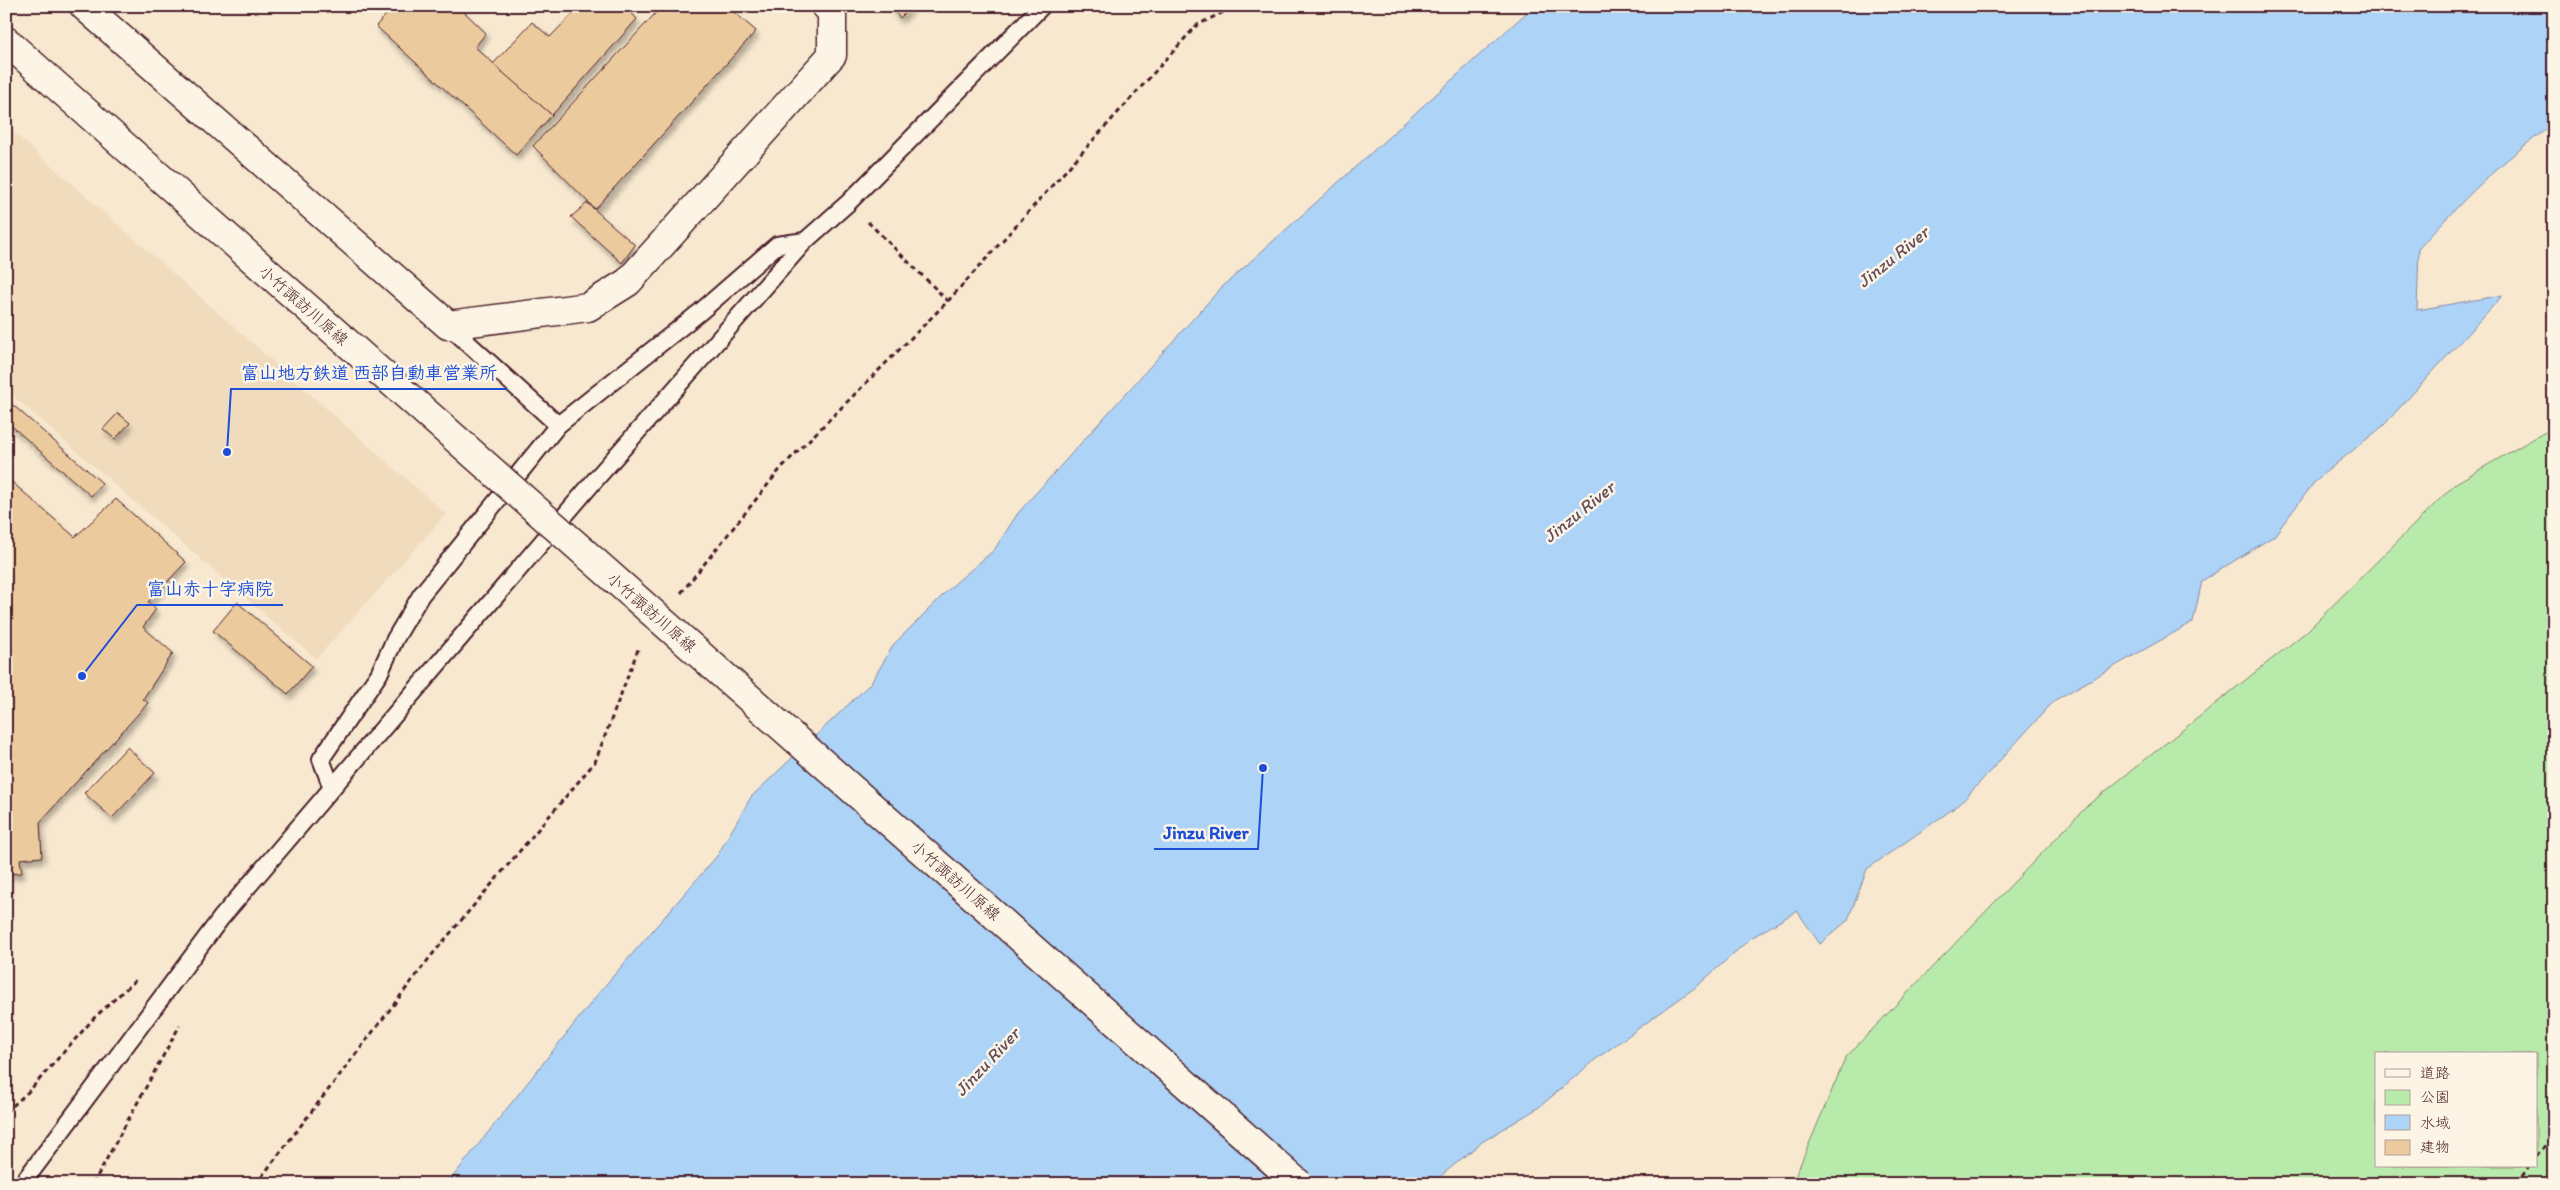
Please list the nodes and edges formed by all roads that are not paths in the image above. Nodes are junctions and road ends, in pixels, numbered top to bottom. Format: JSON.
{"nodes":[{"id":1,"x":84,"y":6,"type":"edge"},
{"id":2,"x":826,"y":6,"type":"edge"},
{"id":3,"x":1042,"y":6,"type":"edge"},
{"id":4,"x":6,"y":41,"type":"edge"},
{"id":5,"x":804,"y":241,"type":"junction"},
{"id":6,"x":448,"y":325,"type":"junction"},
{"id":7,"x":558,"y":425,"type":"junction"},
{"id":8,"x":332,"y":788,"type":"junction"},
{"id":9,"x":22,"y":1184,"type":"edge"},
{"id":10,"x":1299,"y":1184,"type":"edge"}],
"edges":[{"from":1,"to":6,"type":"main road"},
{"from":2,"to":6,"type":"main road"},
{"from":3,"to":5,"type":"lane"},
{"from":4,"to":10,"type":"main road","name":"小竹諏訪川原線","bridge":true},
{"from":5,"to":7,"type":"lane"},
{"from":5,"to":8,"type":"lane"},
{"from":6,"to":7,"type":"lane"},
{"from":7,"to":8,"type":"lane"},
{"from":8,"to":9,"type":"lane"}]}
